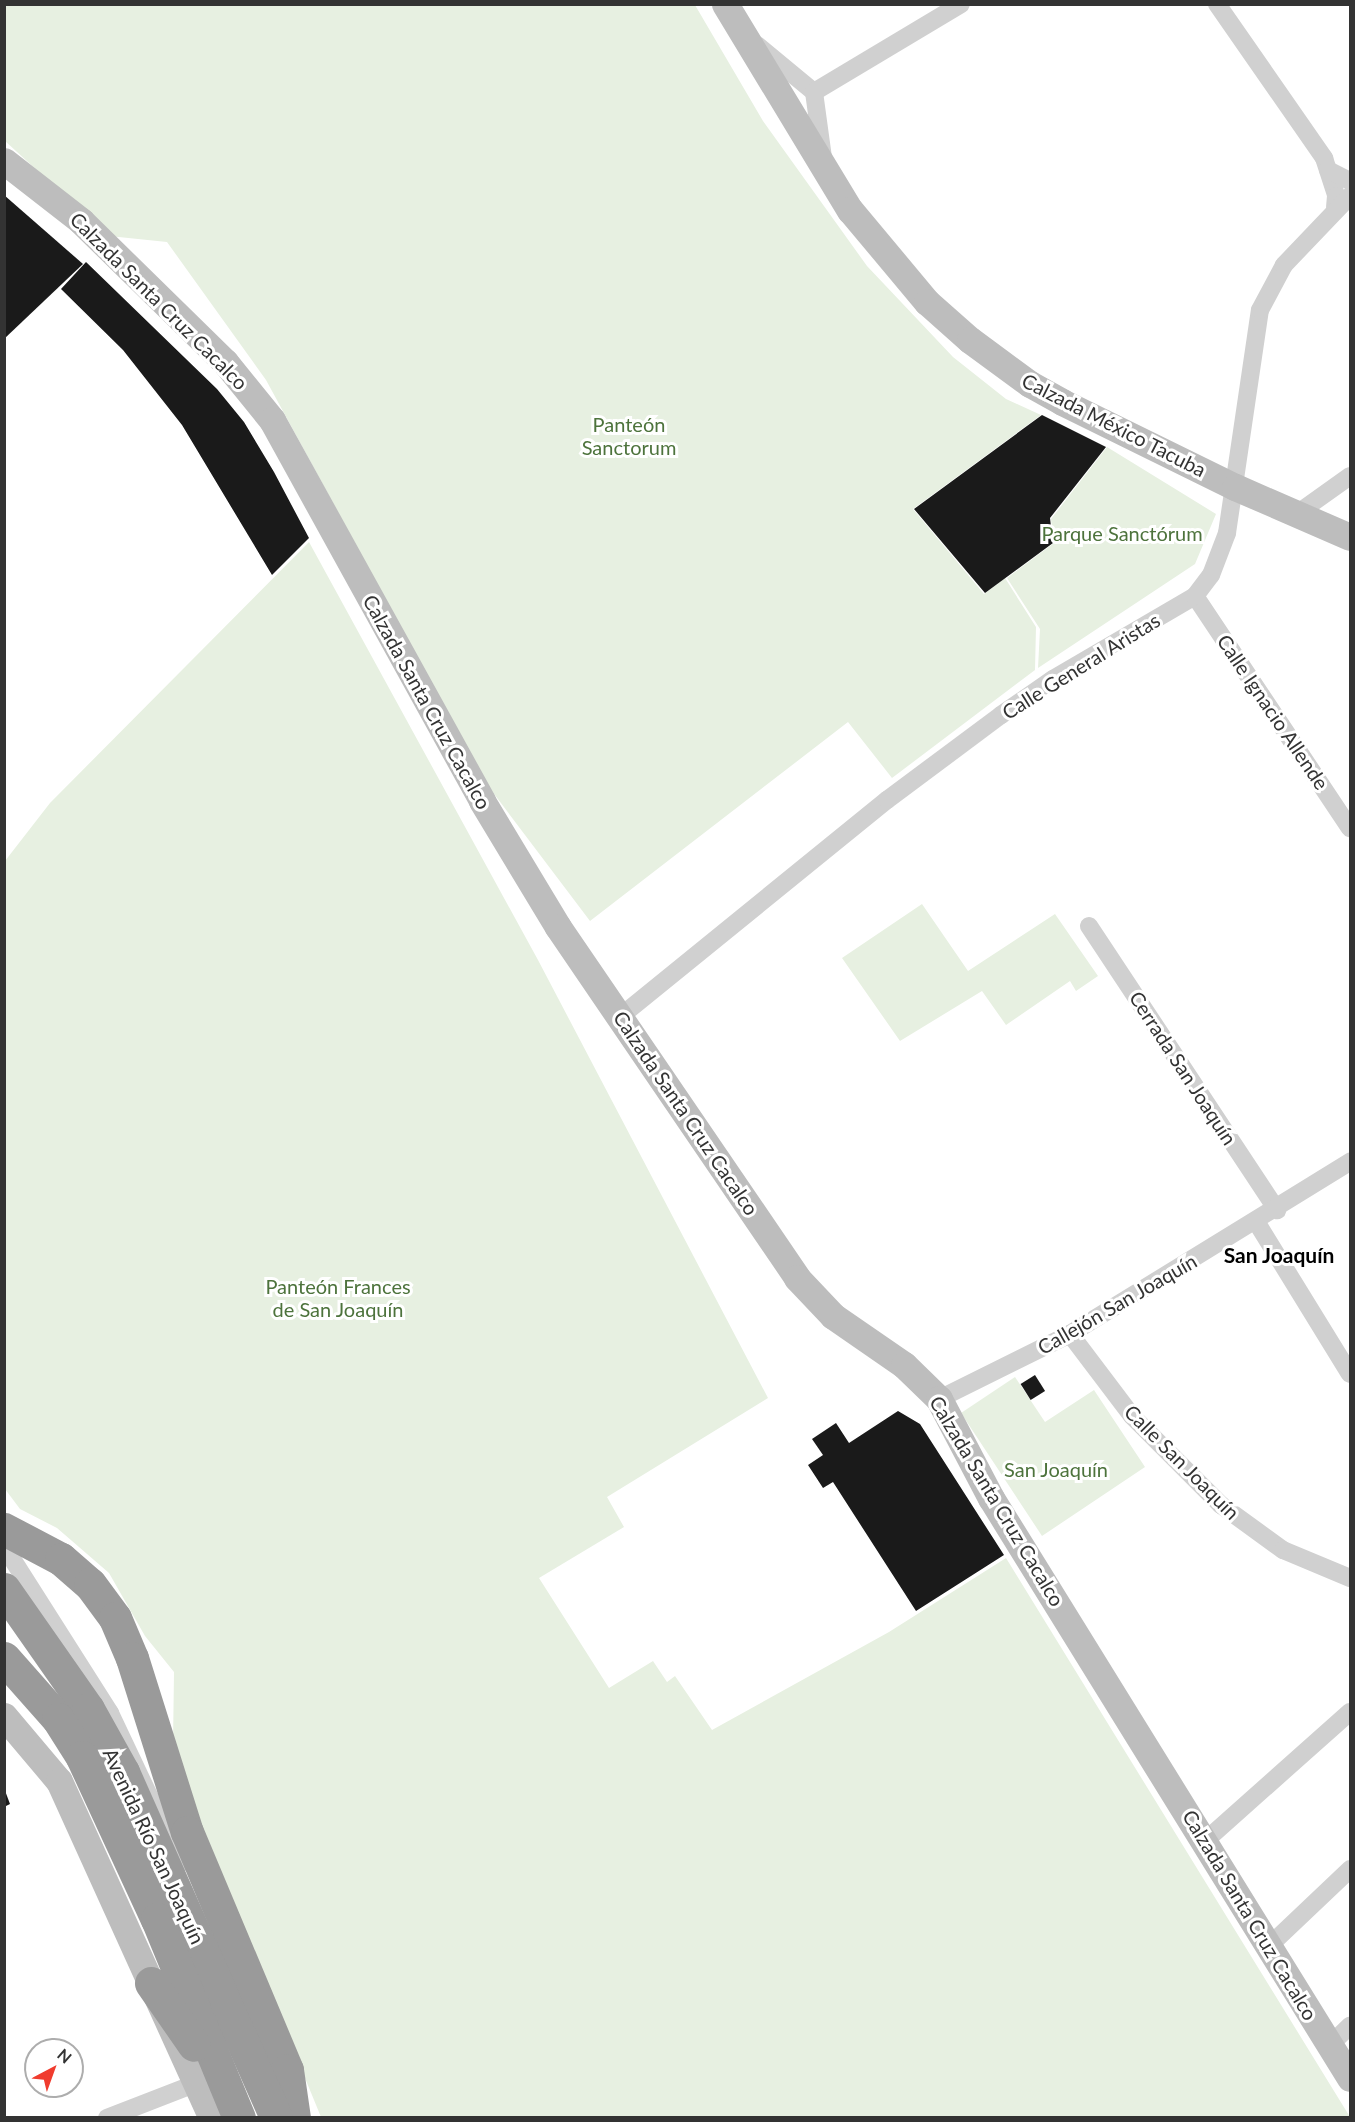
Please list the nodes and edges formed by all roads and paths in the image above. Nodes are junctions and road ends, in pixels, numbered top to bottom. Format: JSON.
{"nodes":[{"id":1,"x":961,"y":4,"type":"edge"},
{"id":2,"x":1217,"y":4,"type":"edge"},
{"id":3,"x":729,"y":13,"type":"edge"},
{"id":4,"x":813,"y":92,"type":"junction"},
{"id":5,"x":4,"y":161,"type":"edge"},
{"id":6,"x":824,"y":170,"type":"junction"},
{"id":7,"x":1328,"y":170,"type":"junction"},
{"id":8,"x":1350,"y":180,"type":"edge"},
{"id":9,"x":1350,"y":196,"type":"edge"},
{"id":10,"x":1335,"y":207,"type":"junction"},
{"id":11,"x":1350,"y":476,"type":"edge"},
{"id":12,"x":1234,"y":486,"type":"junction"},
{"id":13,"x":1298,"y":513,"type":"junction"},
{"id":14,"x":1350,"y":537,"type":"edge"},
{"id":15,"x":1195,"y":596,"type":"junction"},
{"id":16,"x":1350,"y":828,"type":"edge"},
{"id":17,"x":1089,"y":926,"type":"dead end"},
{"id":18,"x":621,"y":1016,"type":"junction"},
{"id":19,"x":1350,"y":1162,"type":"edge"},
{"id":20,"x":1277,"y":1210,"type":"junction"},
{"id":21,"x":1257,"y":1223,"type":"junction"},
{"id":22,"x":1070,"y":1334,"type":"junction"},
{"id":23,"x":1350,"y":1374,"type":"edge"},
{"id":24,"x":939,"y":1399,"type":"junction"},
{"id":25,"x":4,"y":1529,"type":"edge"},
{"id":26,"x":4,"y":1546,"type":"edge"},
{"id":27,"x":1350,"y":1578,"type":"edge"},
{"id":28,"x":4,"y":1589,"type":"edge"},
{"id":29,"x":4,"y":1658,"type":"edge"},
{"id":30,"x":1350,"y":1712,"type":"edge"},
{"id":31,"x":8,"y":1721,"type":"edge"},
{"id":32,"x":1205,"y":1841,"type":"junction"},
{"id":33,"x":1350,"y":1869,"type":"edge"},
{"id":34,"x":1269,"y":1946,"type":"junction"},
{"id":35,"x":151,"y":1983,"type":"junction"},
{"id":36,"x":1350,"y":2026,"type":"edge"},
{"id":37,"x":1329,"y":2045,"type":"junction"},
{"id":38,"x":1350,"y":2078,"type":"edge"},
{"id":39,"x":196,"y":2083,"type":"junction"},
{"id":40,"x":291,"y":2104,"type":"edge"},
{"id":41,"x":228,"y":2114,"type":"edge"},
{"id":42,"x":107,"y":2118,"type":"edge"}],
"edges":[{"from":1,"to":4,"type":"street"},
{"from":2,"to":7,"type":"street"},
{"from":3,"to":4,"type":"street"},
{"from":3,"to":6,"type":"street","name":"Calzada México Tacuba"},
{"from":4,"to":6,"type":"street"},
{"from":5,"to":18,"type":"street","name":"Calzada Santa Cruz Cacalco"},
{"from":6,"to":12,"type":"street","name":"Calzada México Tacuba"},
{"from":7,"to":8,"type":"street"},
{"from":7,"to":10,"type":"street"},
{"from":9,"to":10,"type":"street","name":"Calle General Aristas"},
{"from":10,"to":12,"type":"street","name":"Calle General Aristas"},
{"from":11,"to":13,"type":"street"},
{"from":12,"to":13,"type":"street","name":"Calzada México Tacuba"},
{"from":12,"to":15,"type":"street","name":"Calle General Aristas"},
{"from":13,"to":14,"type":"street","name":"Calzada México Tacuba"},
{"from":15,"to":16,"type":"street","name":"Calle Ignacio Allende"},
{"from":15,"to":18,"type":"street","name":"Calle General Aristas"},
{"from":17,"to":20,"type":"street","name":"Cerrada San Joaquín"},
{"from":18,"to":24,"type":"street","name":"Calzada Santa Cruz Cacalco"},
{"from":19,"to":20,"type":"street","name":"Callejón San Joaquín"},
{"from":20,"to":21,"type":"street","name":"Callejón San Joaquín"},
{"from":21,"to":22,"type":"street","name":"Callejón San Joaquín"},
{"from":21,"to":23,"type":"street"},
{"from":22,"to":24,"type":"street","name":"Callejón San Joaquín"},
{"from":22,"to":27,"type":"street","name":"Calle San Joaquín"},
{"from":24,"to":32,"type":"street","name":"Calzada Santa Cruz Cacalco"},
{"from":25,"to":40,"type":"highway"},
{"from":26,"to":40,"type":"street"},
{"from":28,"to":40,"type":"highway","name":"Avenida Río San Joaquín"},
{"from":29,"to":41,"type":"highway","name":"Avenida Río San Joaquín"},
{"from":30,"to":32,"type":"street"},
{"from":31,"to":35,"type":"street"},
{"from":32,"to":34,"type":"street","name":"Calzada Santa Cruz Cacalco"},
{"from":33,"to":34,"type":"street"},
{"from":34,"to":37,"type":"street","name":"Calzada Santa Cruz Cacalco"},
{"from":35,"to":39,"type":"street"},
{"from":35,"to":41,"type":"highway"},
{"from":36,"to":37,"type":"street"},
{"from":37,"to":38,"type":"street","name":"Calzada Santa Cruz Cacalco"},
{"from":39,"to":41,"type":"street"},
{"from":39,"to":42,"type":"street"}]}
